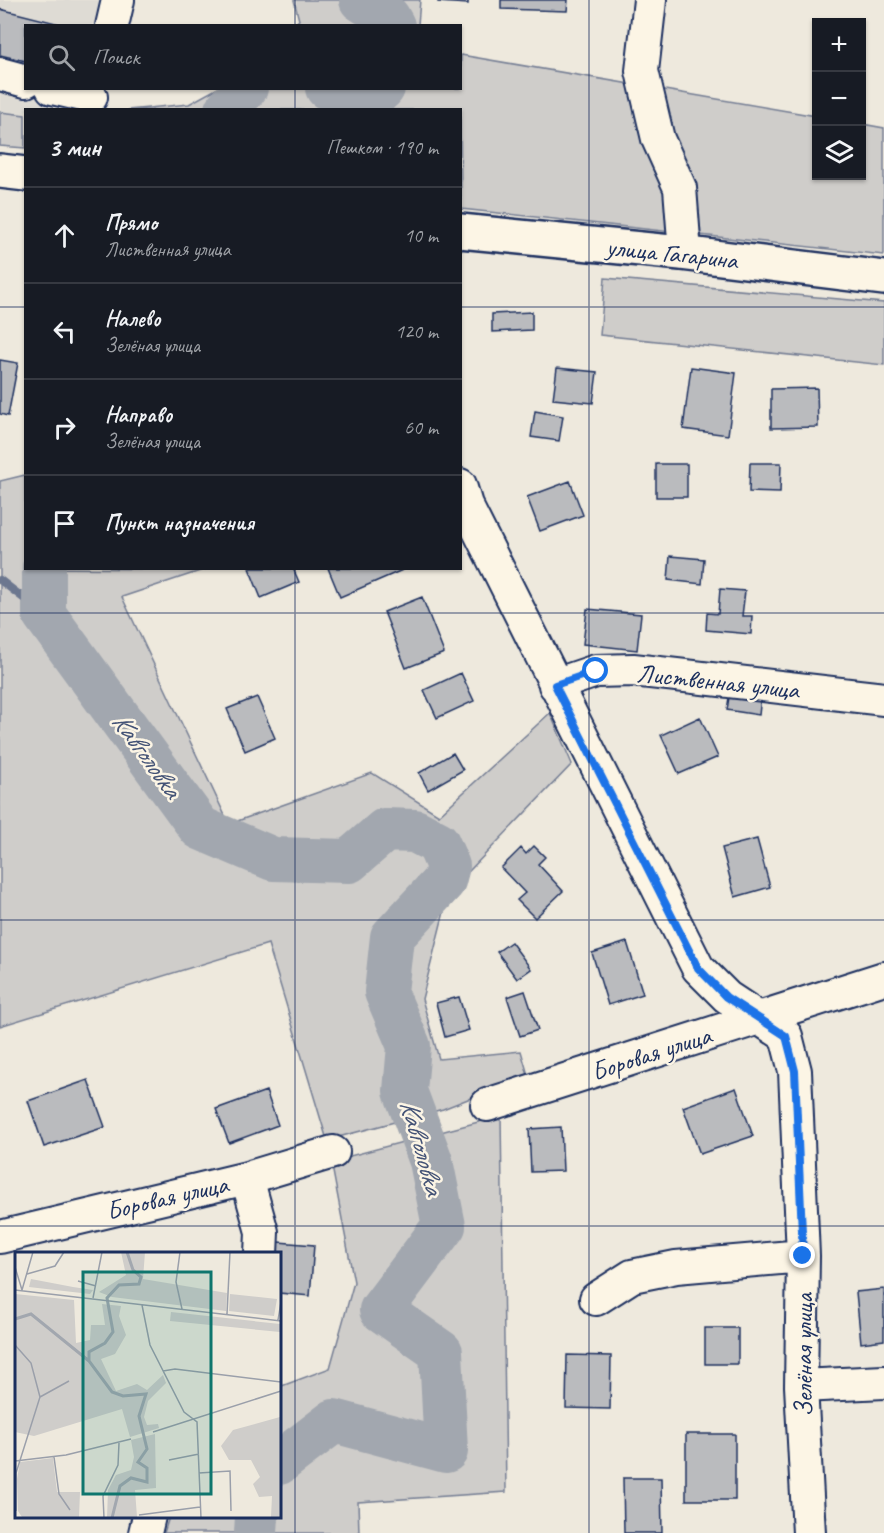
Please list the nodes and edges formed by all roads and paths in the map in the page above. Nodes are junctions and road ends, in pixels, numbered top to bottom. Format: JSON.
{"nodes":[{"id":1,"x":118,"y":0,"type":"edge"},
{"id":2,"x":650,"y":0,"type":"edge"},
{"id":3,"x":112,"y":24,"type":"edge"},
{"id":4,"x":0,"y":74,"type":"edge"},
{"id":5,"x":24,"y":80,"type":"edge"},
{"id":6,"x":60,"y":90,"type":"edge"},
{"id":7,"x":90,"y":98,"type":"edge"},
{"id":8,"x":0,"y":171,"type":"edge"},
{"id":9,"x":24,"y":174,"type":"edge"},
{"id":10,"x":462,"y":231,"type":"edge"},
{"id":11,"x":681,"y":253,"type":"junction"},
{"id":12,"x":884,"y":278,"type":"edge"},
{"id":13,"x":462,"y":492,"type":"edge"},
{"id":14,"x":555,"y":685,"type":"junction"},
{"id":15,"x":884,"y":699,"type":"edge"},
{"id":16,"x":884,"y":978,"type":"edge"},
{"id":17,"x":761,"y":1018,"type":"junction"},
{"id":18,"x":487,"y":1105,"type":"dead end"},
{"id":19,"x":333,"y":1152,"type":"dead end"},
{"id":20,"x":247,"y":1178,"type":"junction"},
{"id":21,"x":0,"y":1237,"type":"edge"},
{"id":22,"x":261,"y":1252,"type":"edge"},
{"id":23,"x":803,"y":1256,"type":"junction"},
{"id":24,"x":596,"y":1299,"type":"dead end"},
{"id":25,"x":884,"y":1382,"type":"edge"},
{"id":26,"x":801,"y":1386,"type":"junction"},
{"id":27,"x":149,"y":1518,"type":"edge"},
{"id":28,"x":145,"y":1533,"type":"edge"},
{"id":29,"x":808,"y":1533,"type":"edge"}],
"edges":[{"from":1,"to":3,"type":"street"},
{"from":2,"to":11,"type":"street"},
{"from":4,"to":5,"type":"street"},
{"from":6,"to":7,"type":"street"},
{"from":8,"to":9,"type":"main road"},
{"from":10,"to":11,"type":"main road","name":"улица Гагарина"},
{"from":11,"to":12,"type":"main road","name":"улица Гагарина"},
{"from":13,"to":14,"type":"street","name":"Зелёная улица"},
{"from":14,"to":15,"type":"street","name":"Лиственная улица"},
{"from":14,"to":17,"type":"street","name":"Зелёная улица"},
{"from":16,"to":17,"type":"street","name":"Боровая улица"},
{"from":17,"to":18,"type":"street","name":"Боровая улица"},
{"from":17,"to":23,"type":"street","name":"Зелёная улица"},
{"from":19,"to":20,"type":"street","name":"Боровая улица"},
{"from":20,"to":21,"type":"street","name":"Боровая улица"},
{"from":20,"to":22,"type":"street"},
{"from":23,"to":24,"type":"street"},
{"from":23,"to":26,"type":"street","name":"Зелёная улица"},
{"from":25,"to":26,"type":"street"},
{"from":26,"to":29,"type":"street","name":"Зелёная улица"},
{"from":27,"to":28,"type":"street"}]}
